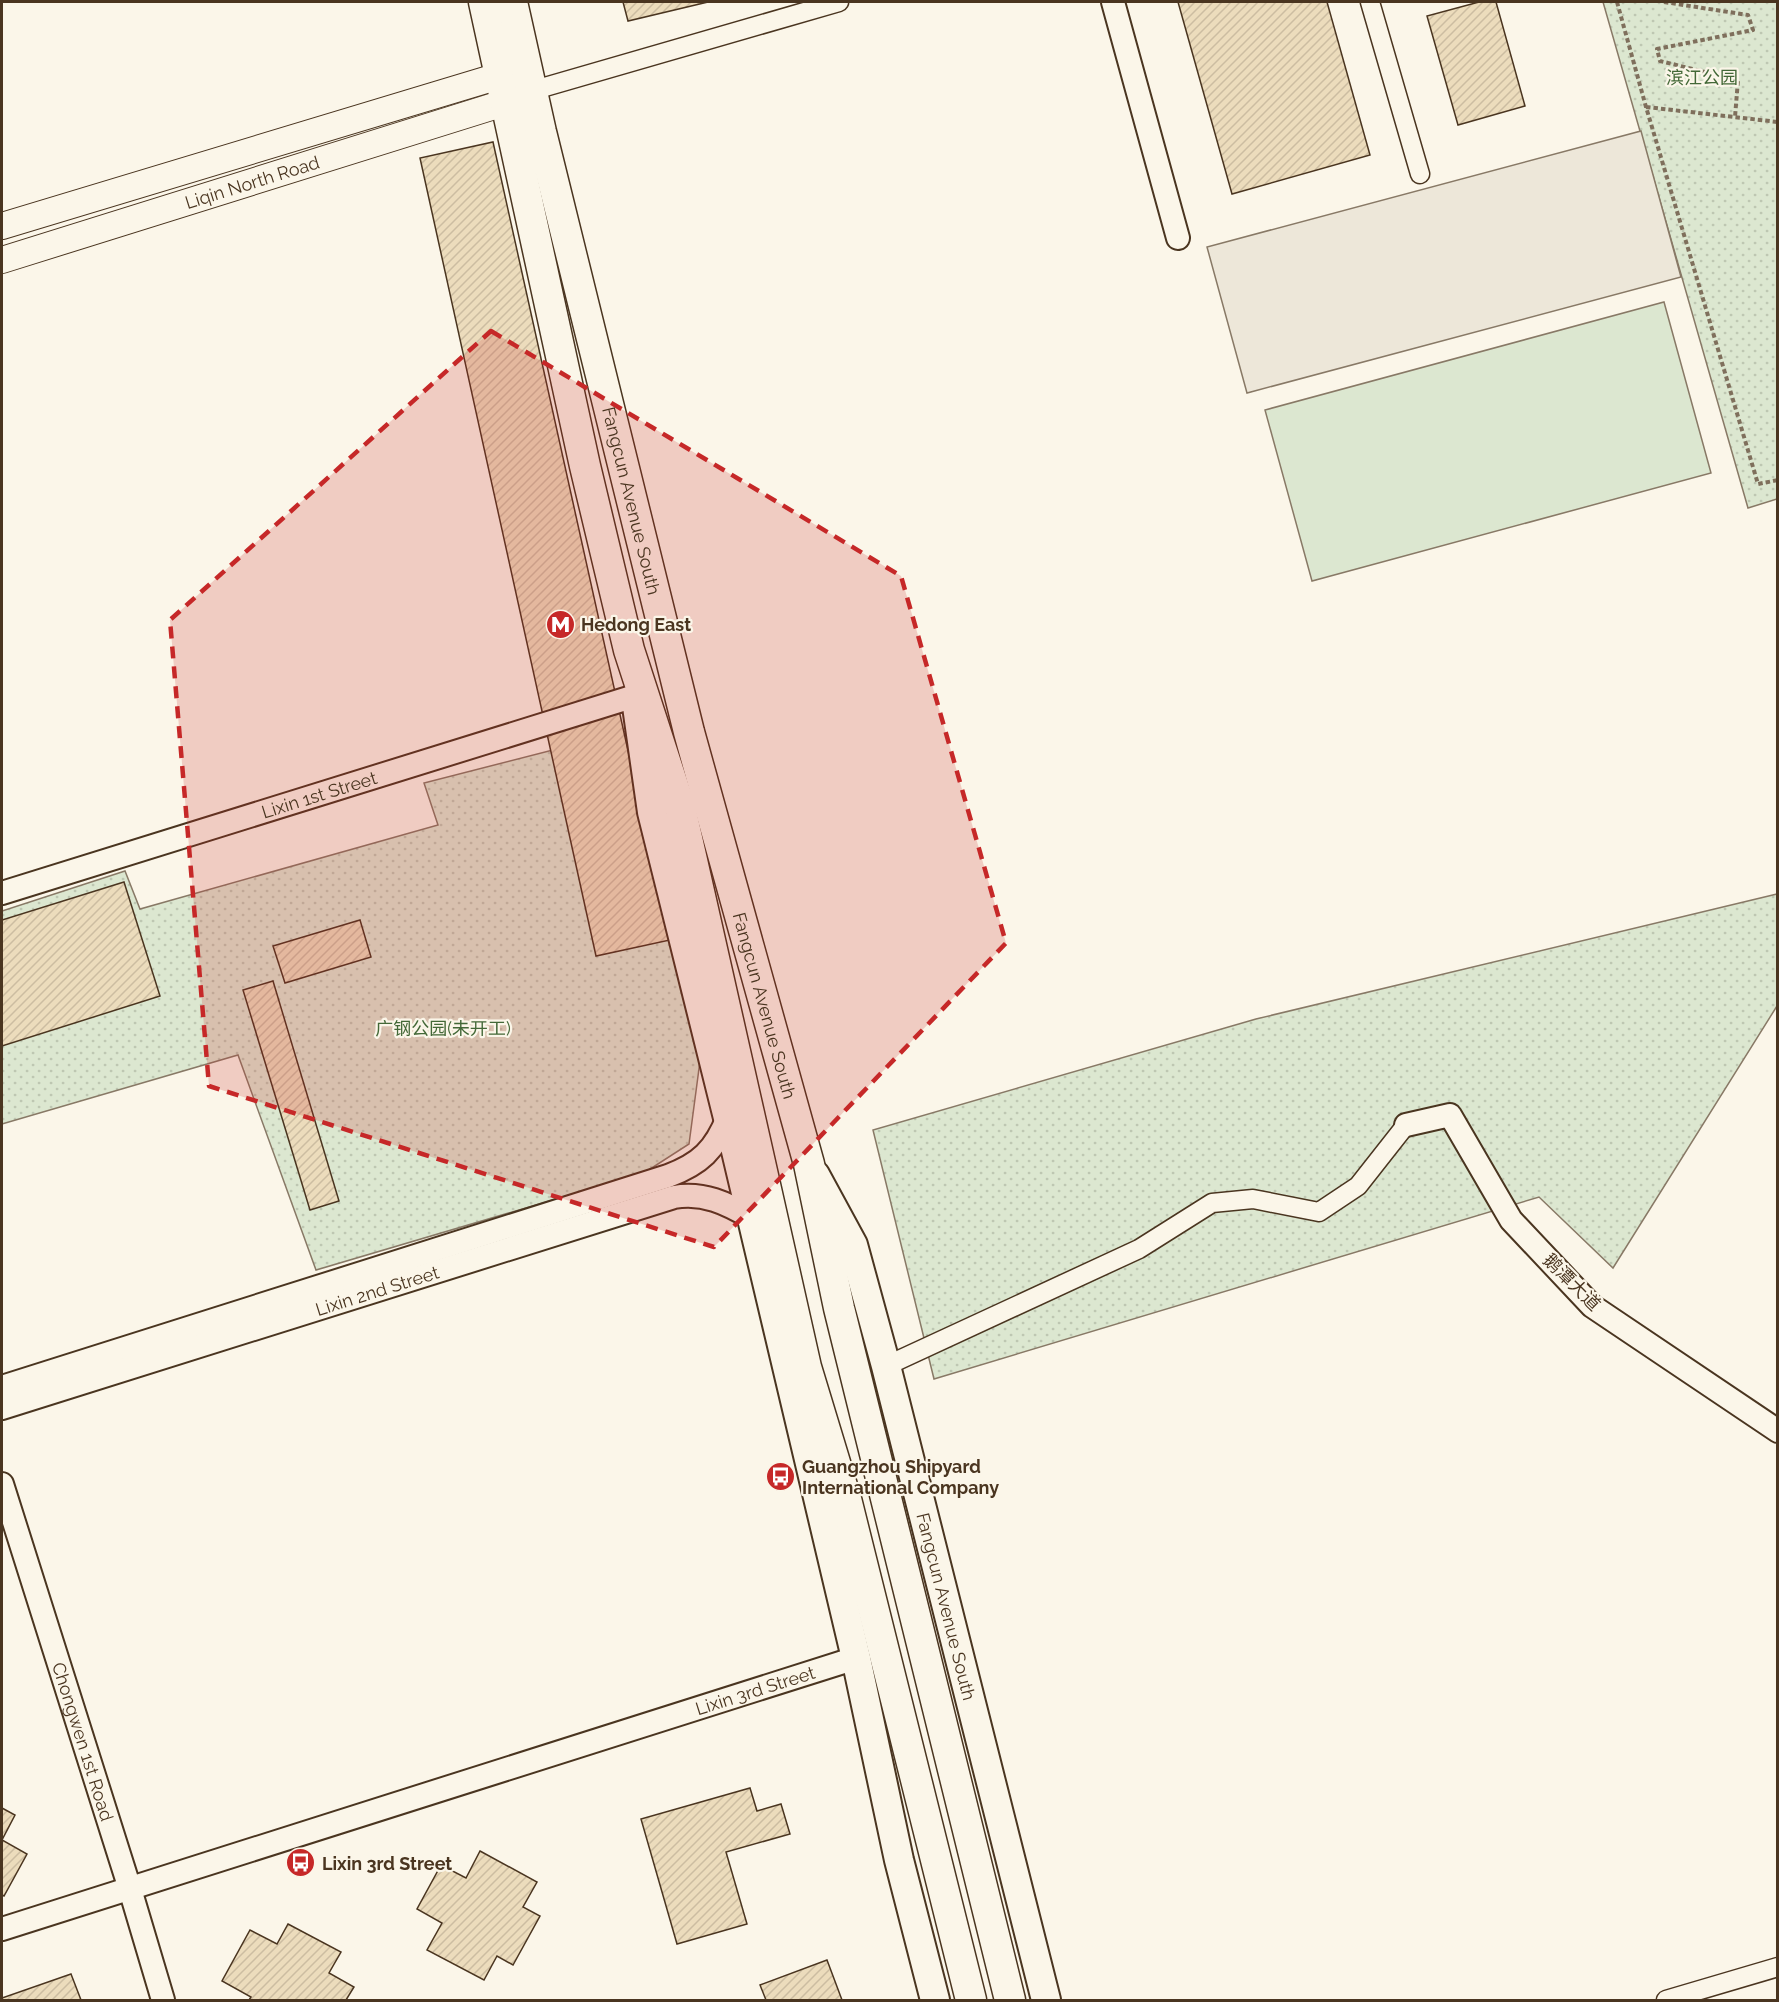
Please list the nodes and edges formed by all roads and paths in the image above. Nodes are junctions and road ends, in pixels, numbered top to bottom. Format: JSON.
{"nodes":[{"id":1,"x":472,"y":2,"type":"edge"},
{"id":2,"x":483,"y":2,"type":"edge"},
{"id":3,"x":512,"y":2,"type":"edge"},
{"id":4,"x":839,"y":2,"type":"edge"},
{"id":5,"x":1113,"y":2,"type":"edge"},
{"id":6,"x":1370,"y":2,"type":"edge"},
{"id":7,"x":1617,"y":2,"type":"edge"},
{"id":8,"x":1664,"y":2,"type":"edge"},
{"id":9,"x":490,"y":39,"type":"junction"},
{"id":10,"x":501,"y":89,"type":"junction"},
{"id":11,"x":531,"y":91,"type":"junction"},
{"id":12,"x":1646,"y":106,"type":"junction"},
{"id":13,"x":1735,"y":117,"type":"junction"},
{"id":14,"x":1778,"y":122,"type":"edge"},
{"id":15,"x":1420,"y":174,"type":"dead end"},
{"id":16,"x":2,"y":226,"type":"edge"},
{"id":17,"x":1178,"y":237,"type":"dead end"},
{"id":18,"x":2,"y":260,"type":"edge"},
{"id":19,"x":1778,"y":480,"type":"edge"},
{"id":20,"x":628,"y":650,"type":"junction"},
{"id":21,"x":635,"y":696,"type":"junction"},
{"id":22,"x":2,"y":893,"type":"edge"},
{"id":23,"x":728,"y":1117,"type":"junction"},
{"id":24,"x":1406,"y":1125,"type":"joint"},
{"id":25,"x":809,"y":1164,"type":"junction"},
{"id":26,"x":752,"y":1218,"type":"junction"},
{"id":27,"x":886,"y":1366,"type":"junction"},
{"id":28,"x":2,"y":1387,"type":"edge"},
{"id":29,"x":2,"y":1408,"type":"edge"},
{"id":30,"x":1778,"y":1431,"type":"edge"},
{"id":31,"x":2,"y":1484,"type":"edge"},
{"id":32,"x":856,"y":1658,"type":"junction"},
{"id":33,"x":130,"y":1889,"type":"junction"},
{"id":34,"x":2,"y":1929,"type":"edge"},
{"id":35,"x":1778,"y":1967,"type":"edge"},
{"id":36,"x":163,"y":2001,"type":"edge"},
{"id":37,"x":935,"y":2001,"type":"edge"},
{"id":38,"x":971,"y":2001,"type":"edge"},
{"id":39,"x":1010,"y":2001,"type":"edge"},
{"id":40,"x":1046,"y":2001,"type":"edge"},
{"id":41,"x":1666,"y":2001,"type":"edge"}],
"edges":[{"from":1,"to":9,"type":"street","name":"Fangcun Avenue South"},
{"from":2,"to":9,"type":"highway","name":"Fangcun Avenue South"},
{"from":3,"to":11,"type":"highway","name":"Fangcun Avenue South"},
{"from":4,"to":11,"type":"street"},
{"from":5,"to":17,"type":"street"},
{"from":6,"to":15,"type":"street"},
{"from":7,"to":12,"type":"path"},
{"from":8,"to":13,"type":"path"},
{"from":9,"to":10,"type":"highway","name":"Fangcun Avenue South"},
{"from":10,"to":16,"type":"main road","name":"Liqin North Road"},
{"from":10,"to":18,"type":"main road","name":"Liqin North Road"},
{"from":10,"to":20,"type":"highway","name":"Fangcun Avenue South"},
{"from":11,"to":25,"type":"highway","name":"Fangcun Avenue South"},
{"from":12,"to":13,"type":"path"},
{"from":12,"to":19,"type":"path"},
{"from":13,"to":14,"type":"path"},
{"from":20,"to":21,"type":"main road","name":"Fangcun Avenue South"},
{"from":20,"to":38,"type":"highway"},
{"from":21,"to":22,"type":"street","name":"Lixin 1st Street"},
{"from":21,"to":23,"type":"main road","name":"Fangcun Avenue South"},
{"from":23,"to":26,"type":"main road","name":"Fangcun Avenue South"},
{"from":23,"to":28,"type":"street","name":"Lixin 2nd Street"},
{"from":24,"to":27,"type":"street"},
{"from":24,"to":30,"type":"street","name":"鹅潭大道"},
{"from":25,"to":27,"type":"main road","name":"Fangcun Avenue South"},
{"from":25,"to":39,"type":"highway"},
{"from":26,"to":29,"type":"street","name":"Lixin 2nd Street"},
{"from":26,"to":32,"type":"main road","name":"Fangcun Avenue South"},
{"from":27,"to":40,"type":"main road","name":"Fangcun Avenue South"},
{"from":31,"to":33,"type":"street","name":"Chongwen 1st Road"},
{"from":32,"to":33,"type":"street","name":"Lixin 3rd Street"},
{"from":32,"to":37,"type":"main road","name":"Fangcun Avenue South"},
{"from":33,"to":34,"type":"street","name":"Lixin 3rd Street"},
{"from":33,"to":36,"type":"street","name":"Chongwen 1st Road"},
{"from":35,"to":41,"type":"street"}]}
